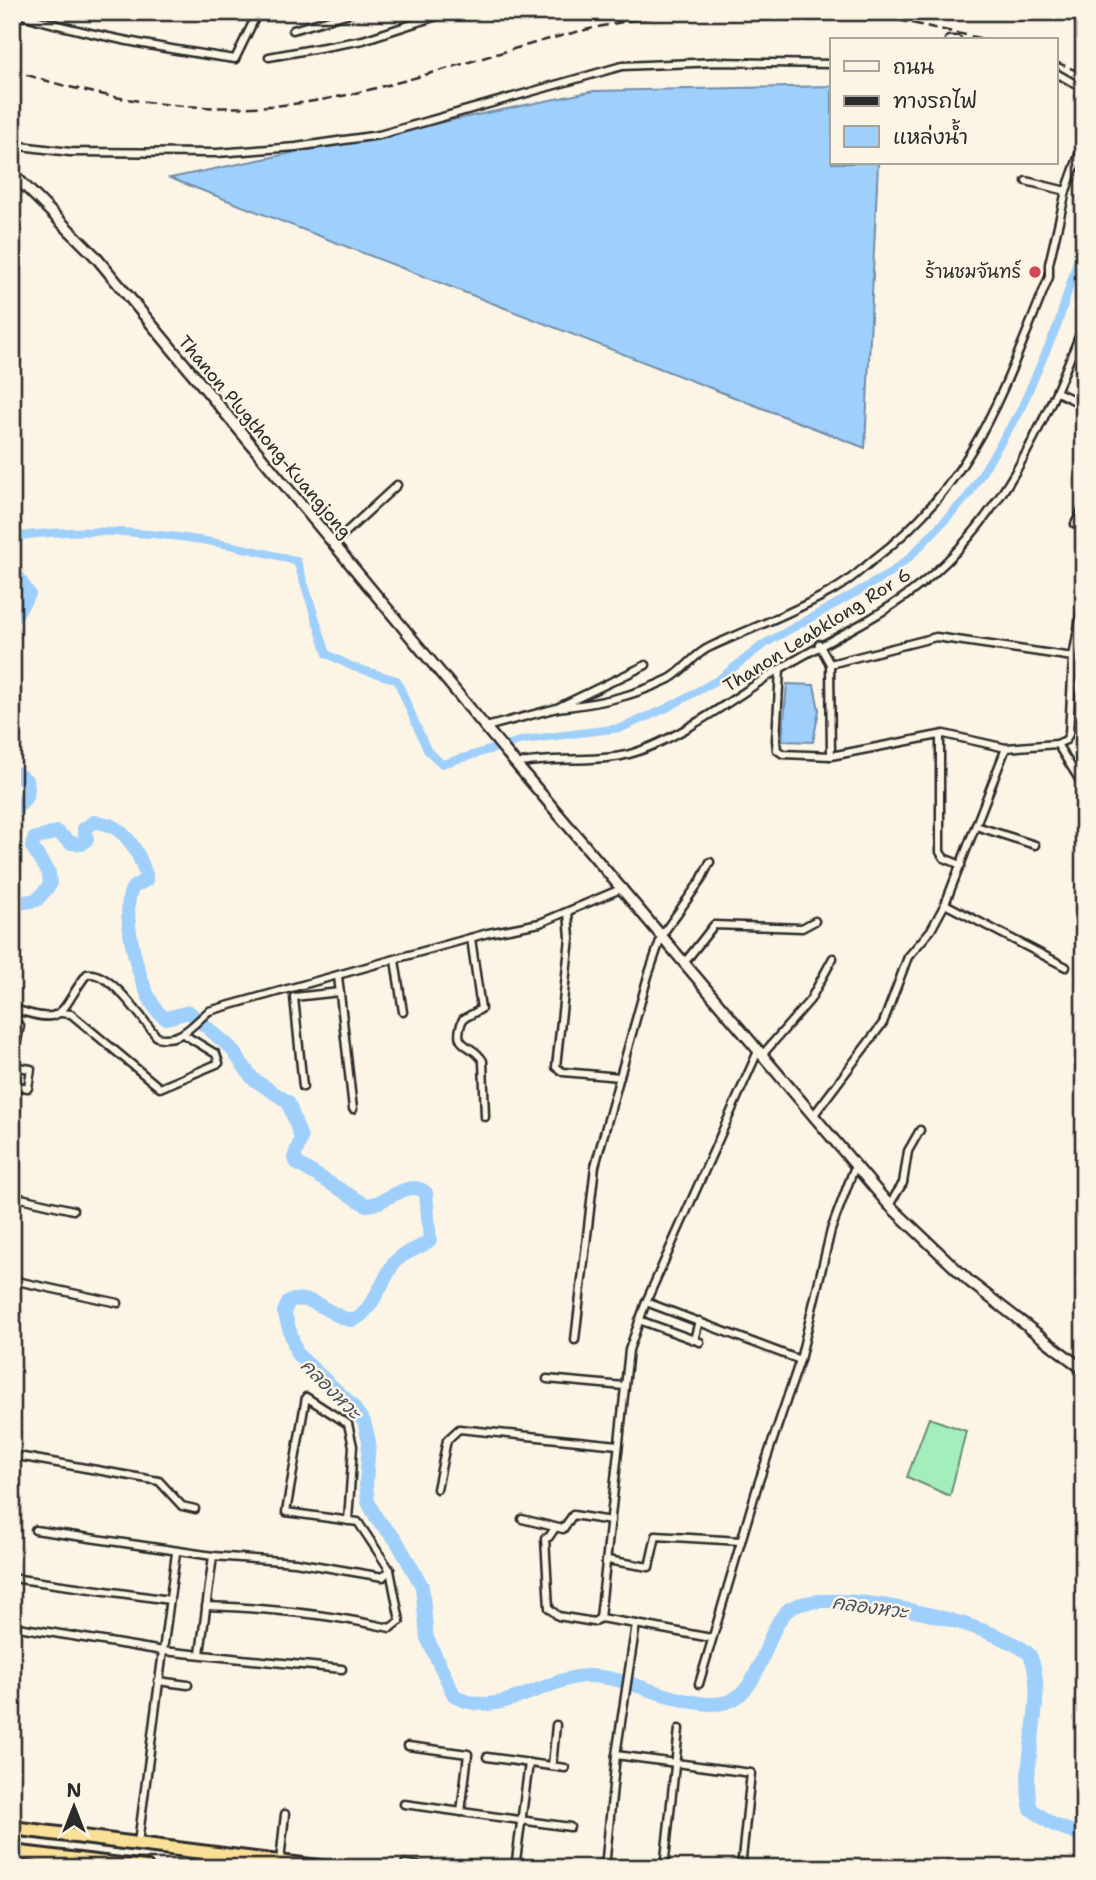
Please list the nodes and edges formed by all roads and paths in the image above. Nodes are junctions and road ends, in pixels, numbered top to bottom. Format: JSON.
{"nodes":[{"id":1,"x":12,"y":12,"type":"edge"},
{"id":2,"x":240,"y":12,"type":"edge"},
{"id":3,"x":353,"y":12,"type":"edge"},
{"id":4,"x":449,"y":12,"type":"edge"},
{"id":5,"x":256,"y":14,"type":"edge"},
{"id":6,"x":293,"y":30,"type":"dead end"},
{"id":7,"x":269,"y":57,"type":"dead end"},
{"id":8,"x":830,"y":64,"type":"edge"},
{"id":9,"x":1058,"y":75,"type":"edge"},
{"id":10,"x":1084,"y":89,"type":"edge"},
{"id":11,"x":1084,"y":141,"type":"edge"},
{"id":12,"x":12,"y":145,"type":"edge"},
{"id":13,"x":12,"y":173,"type":"edge"},
{"id":14,"x":1026,"y":181,"type":"dead end"},
{"id":15,"x":1066,"y":191,"type":"junction"},
{"id":16,"x":1084,"y":324,"type":"edge"},
{"id":17,"x":1057,"y":391,"type":"junction"},
{"id":18,"x":1084,"y":405,"type":"edge"},
{"id":19,"x":397,"y":485,"type":"dead end"},
{"id":20,"x":1084,"y":506,"type":"edge"},
{"id":21,"x":1084,"y":530,"type":"edge"},
{"id":22,"x":333,"y":544,"type":"junction"},
{"id":23,"x":1084,"y":596,"type":"edge"},
{"id":24,"x":1080,"y":638,"type":"edge"},
{"id":25,"x":819,"y":644,"type":"junction"},
{"id":26,"x":1073,"y":657,"type":"junction"},
{"id":27,"x":830,"y":664,"type":"junction"},
{"id":28,"x":646,"y":665,"type":"dead end"},
{"id":29,"x":780,"y":669,"type":"junction"},
{"id":30,"x":556,"y":708,"type":"junction"},
{"id":31,"x":486,"y":727,"type":"junction"},
{"id":32,"x":940,"y":735,"type":"junction"},
{"id":33,"x":1057,"y":744,"type":"junction"},
{"id":34,"x":1006,"y":748,"type":"junction"},
{"id":35,"x":831,"y":756,"type":"junction"},
{"id":36,"x":516,"y":764,"type":"junction"},
{"id":37,"x":1084,"y":787,"type":"edge"},
{"id":38,"x":976,"y":826,"type":"junction"},
{"id":39,"x":1035,"y":845,"type":"dead end"},
{"id":40,"x":709,"y":862,"type":"dead end"},
{"id":41,"x":961,"y":864,"type":"junction"},
{"id":42,"x":624,"y":888,"type":"junction"},
{"id":43,"x":945,"y":904,"type":"junction"},
{"id":44,"x":568,"y":912,"type":"junction"},
{"id":45,"x":815,"y":921,"type":"dead end"},
{"id":46,"x":662,"y":934,"type":"junction"},
{"id":47,"x":471,"y":938,"type":"junction"},
{"id":48,"x":832,"y":957,"type":"dead end"},
{"id":49,"x":395,"y":960,"type":"junction"},
{"id":50,"x":685,"y":961,"type":"junction"},
{"id":51,"x":1066,"y":967,"type":"dead end"},
{"id":52,"x":338,"y":976,"type":"junction"},
{"id":53,"x":340,"y":992,"type":"junction"},
{"id":54,"x":12,"y":1008,"type":"edge"},
{"id":55,"x":61,"y":1013,"type":"junction"},
{"id":56,"x":403,"y":1013,"type":"dead end"},
{"id":57,"x":12,"y":1024,"type":"edge"},
{"id":58,"x":185,"y":1033,"type":"junction"},
{"id":59,"x":761,"y":1051,"type":"junction"},
{"id":60,"x":12,"y":1066,"type":"edge"},
{"id":61,"x":620,"y":1077,"type":"junction"},
{"id":62,"x":12,"y":1085,"type":"edge"},
{"id":63,"x":303,"y":1087,"type":"dead end"},
{"id":64,"x":353,"y":1109,"type":"dead end"},
{"id":65,"x":813,"y":1116,"type":"junction"},
{"id":66,"x":485,"y":1117,"type":"dead end"},
{"id":67,"x":920,"y":1130,"type":"dead end"},
{"id":68,"x":855,"y":1166,"type":"junction"},
{"id":69,"x":12,"y":1196,"type":"edge"},
{"id":70,"x":889,"y":1205,"type":"junction"},
{"id":71,"x":73,"y":1210,"type":"dead end"},
{"id":72,"x":12,"y":1279,"type":"edge"},
{"id":73,"x":646,"y":1302,"type":"junction"},
{"id":74,"x":118,"y":1303,"type":"dead end"},
{"id":75,"x":639,"y":1320,"type":"junction"},
{"id":76,"x":699,"y":1321,"type":"junction"},
{"id":77,"x":575,"y":1340,"type":"dead end"},
{"id":78,"x":800,"y":1360,"type":"junction"},
{"id":79,"x":1084,"y":1370,"type":"edge"},
{"id":80,"x":547,"y":1379,"type":"dead end"},
{"id":81,"x":624,"y":1386,"type":"junction"},
{"id":82,"x":618,"y":1446,"type":"junction"},
{"id":83,"x":12,"y":1454,"type":"edge"},
{"id":84,"x":437,"y":1489,"type":"dead end"},
{"id":85,"x":195,"y":1509,"type":"dead end"},
{"id":86,"x":522,"y":1519,"type":"dead end"},
{"id":87,"x":348,"y":1521,"type":"junction"},
{"id":88,"x":611,"y":1521,"type":"junction"},
{"id":89,"x":555,"y":1528,"type":"junction"},
{"id":90,"x":35,"y":1530,"type":"dead end"},
{"id":91,"x":741,"y":1541,"type":"junction"},
{"id":92,"x":176,"y":1553,"type":"junction"},
{"id":93,"x":213,"y":1556,"type":"junction"},
{"id":94,"x":607,"y":1560,"type":"junction"},
{"id":95,"x":390,"y":1570,"type":"junction"},
{"id":96,"x":12,"y":1578,"type":"edge"},
{"id":97,"x":170,"y":1600,"type":"junction"},
{"id":98,"x":206,"y":1606,"type":"junction"},
{"id":99,"x":600,"y":1618,"type":"junction"},
{"id":100,"x":636,"y":1624,"type":"junction"},
{"id":101,"x":12,"y":1626,"type":"edge"},
{"id":102,"x":711,"y":1638,"type":"junction"},
{"id":103,"x":163,"y":1651,"type":"junction"},
{"id":104,"x":200,"y":1654,"type":"junction"},
{"id":105,"x":342,"y":1670,"type":"dead end"},
{"id":106,"x":158,"y":1681,"type":"junction"},
{"id":107,"x":699,"y":1684,"type":"dead end"},
{"id":108,"x":188,"y":1685,"type":"dead end"},
{"id":109,"x":556,"y":1724,"type":"dead end"},
{"id":110,"x":679,"y":1729,"type":"dead end"},
{"id":111,"x":408,"y":1746,"type":"dead end"},
{"id":112,"x":616,"y":1755,"type":"junction"},
{"id":113,"x":487,"y":1757,"type":"dead end"},
{"id":114,"x":529,"y":1763,"type":"junction"},
{"id":115,"x":675,"y":1763,"type":"junction"},
{"id":116,"x":552,"y":1766,"type":"junction"},
{"id":117,"x":565,"y":1768,"type":"dead end"},
{"id":118,"x":404,"y":1804,"type":"dead end"},
{"id":119,"x":461,"y":1812,"type":"junction"},
{"id":120,"x":285,"y":1814,"type":"dead end"},
{"id":121,"x":521,"y":1821,"type":"junction"},
{"id":122,"x":570,"y":1827,"type":"dead end"},
{"id":123,"x":12,"y":1828,"type":"edge"},
{"id":124,"x":138,"y":1843,"type":"junction"},
{"id":125,"x":12,"y":1852,"type":"edge"},
{"id":126,"x":280,"y":1861,"type":"junction"},
{"id":127,"x":405,"y":1864,"type":"dead end"},
{"id":128,"x":146,"y":1868,"type":"edge"},
{"id":129,"x":327,"y":1868,"type":"edge"},
{"id":130,"x":433,"y":1868,"type":"edge"},
{"id":131,"x":515,"y":1868,"type":"edge"},
{"id":132,"x":605,"y":1868,"type":"edge"},
{"id":133,"x":664,"y":1868,"type":"edge"},
{"id":134,"x":741,"y":1868,"type":"edge"}],
"edges":[{"from":1,"to":5,"type":"street"},
{"from":2,"to":5,"type":"street"},
{"from":3,"to":6,"type":"street"},
{"from":4,"to":7,"type":"street"},
{"from":8,"to":12,"type":"street"},
{"from":9,"to":10,"type":"street"},
{"from":11,"to":15,"type":"street"},
{"from":13,"to":22,"type":"street","name":"Thanon Plugthong-Kuangjong"},
{"from":14,"to":15,"type":"street"},
{"from":15,"to":30,"type":"street"},
{"from":16,"to":17,"type":"street","name":"Thanon Leabklong Ror 6"},
{"from":17,"to":18,"type":"street"},
{"from":17,"to":25,"type":"street","name":"Thanon Leabklong Ror 6"},
{"from":19,"to":22,"type":"street"},
{"from":20,"to":21,"type":"street"},
{"from":22,"to":31,"type":"street","name":"Thanon Plugthong-Kuangjong"},
{"from":23,"to":24,"type":"street"},
{"from":24,"to":26,"type":"street"},
{"from":25,"to":27,"type":"street"},
{"from":25,"to":29,"type":"street","name":"Thanon Leabklong Ror 6"},
{"from":26,"to":27,"type":"street"},
{"from":26,"to":33,"type":"street"},
{"from":27,"to":35,"type":"street"},
{"from":28,"to":30,"type":"street"},
{"from":29,"to":35,"type":"street"},
{"from":29,"to":36,"type":"street","name":"Thanon Leabklong Ror 6"},
{"from":30,"to":31,"type":"street"},
{"from":31,"to":36,"type":"street","name":"Thanon Plugthong-Kuangjong"},
{"from":32,"to":34,"type":"street"},
{"from":32,"to":35,"type":"street"},
{"from":32,"to":41,"type":"street"},
{"from":33,"to":34,"type":"street"},
{"from":33,"to":37,"type":"street"},
{"from":34,"to":38,"type":"street"},
{"from":36,"to":42,"type":"street","name":"Thanon Plugthong-Kuangjong"},
{"from":38,"to":39,"type":"street"},
{"from":38,"to":41,"type":"street"},
{"from":40,"to":46,"type":"street"},
{"from":41,"to":43,"type":"street"},
{"from":42,"to":44,"type":"street"},
{"from":42,"to":46,"type":"street","name":"Thanon Plugthong-Kuangjong"},
{"from":43,"to":51,"type":"street"},
{"from":43,"to":65,"type":"street"},
{"from":44,"to":47,"type":"street"},
{"from":44,"to":61,"type":"street"},
{"from":45,"to":50,"type":"street"},
{"from":46,"to":50,"type":"street","name":"Thanon Plugthong-Kuangjong"},
{"from":46,"to":61,"type":"street"},
{"from":47,"to":49,"type":"street"},
{"from":47,"to":66,"type":"street"},
{"from":48,"to":59,"type":"street"},
{"from":49,"to":52,"type":"street"},
{"from":49,"to":56,"type":"street"},
{"from":50,"to":59,"type":"street","name":"Thanon Plugthong-Kuangjong"},
{"from":52,"to":53,"type":"street"},
{"from":52,"to":58,"type":"street"},
{"from":53,"to":63,"type":"street"},
{"from":53,"to":64,"type":"street"},
{"from":54,"to":55,"type":"street"},
{"from":55,"to":58,"type":"street"},
{"from":55,"to":58,"type":"street"},
{"from":57,"to":60,"type":"street"},
{"from":59,"to":65,"type":"street","name":"Thanon Plugthong-Kuangjong"},
{"from":59,"to":73,"type":"street"},
{"from":60,"to":62,"type":"street"},
{"from":61,"to":77,"type":"street"},
{"from":65,"to":68,"type":"street","name":"Thanon Plugthong-Kuangjong"},
{"from":67,"to":70,"type":"street"},
{"from":68,"to":70,"type":"street","name":"Thanon Plugthong-Kuangjong"},
{"from":68,"to":78,"type":"street"},
{"from":69,"to":71,"type":"street"},
{"from":70,"to":79,"type":"street","name":"Thanon Plugthong-Kuangjong"},
{"from":72,"to":74,"type":"street"},
{"from":73,"to":75,"type":"street"},
{"from":73,"to":76,"type":"street"},
{"from":75,"to":76,"type":"street"},
{"from":75,"to":81,"type":"street"},
{"from":76,"to":78,"type":"street"},
{"from":78,"to":91,"type":"street"},
{"from":80,"to":81,"type":"street"},
{"from":81,"to":82,"type":"street"},
{"from":82,"to":84,"type":"street"},
{"from":82,"to":88,"type":"street"},
{"from":83,"to":85,"type":"street"},
{"from":86,"to":89,"type":"street"},
{"from":87,"to":87,"type":"street"},
{"from":87,"to":95,"type":"street"},
{"from":88,"to":89,"type":"street"},
{"from":88,"to":94,"type":"street"},
{"from":89,"to":99,"type":"street"},
{"from":90,"to":92,"type":"street"},
{"from":91,"to":94,"type":"street"},
{"from":91,"to":102,"type":"street"},
{"from":92,"to":93,"type":"street"},
{"from":92,"to":97,"type":"street"},
{"from":93,"to":95,"type":"street"},
{"from":93,"to":98,"type":"street"},
{"from":94,"to":99,"type":"street"},
{"from":95,"to":98,"type":"street"},
{"from":96,"to":97,"type":"street"},
{"from":97,"to":103,"type":"street"},
{"from":98,"to":104,"type":"street"},
{"from":99,"to":100,"type":"street"},
{"from":100,"to":102,"type":"street"},
{"from":100,"to":112,"type":"street"},
{"from":101,"to":103,"type":"street"},
{"from":102,"to":107,"type":"street"},
{"from":103,"to":104,"type":"street"},
{"from":103,"to":106,"type":"street"},
{"from":104,"to":105,"type":"street"},
{"from":106,"to":108,"type":"street"},
{"from":106,"to":124,"type":"street"},
{"from":109,"to":116,"type":"street"},
{"from":110,"to":115,"type":"street"},
{"from":111,"to":119,"type":"street"},
{"from":112,"to":115,"type":"street"},
{"from":112,"to":132,"type":"street"},
{"from":113,"to":114,"type":"street"},
{"from":114,"to":116,"type":"street"},
{"from":114,"to":121,"type":"street"},
{"from":115,"to":133,"type":"street"},
{"from":115,"to":134,"type":"street"},
{"from":116,"to":117,"type":"street"},
{"from":118,"to":119,"type":"street"},
{"from":119,"to":121,"type":"street"},
{"from":120,"to":126,"type":"street"},
{"from":121,"to":122,"type":"street"},
{"from":121,"to":131,"type":"street"},
{"from":123,"to":124,"type":"highway"},
{"from":124,"to":126,"type":"highway"},
{"from":125,"to":128,"type":"highway"},
{"from":126,"to":129,"type":"highway"},
{"from":127,"to":130,"type":"street"}]}
